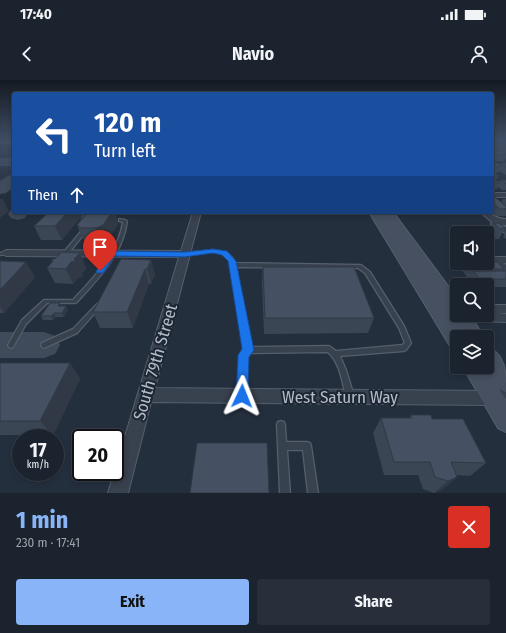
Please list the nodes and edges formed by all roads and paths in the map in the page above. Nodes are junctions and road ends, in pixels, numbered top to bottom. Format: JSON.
{"nodes":[{"id":1,"x":494,"y":195,"type":"edge"},
{"id":2,"x":506,"y":195,"type":"edge"},
{"id":3,"x":196,"y":214,"type":"edge"},
{"id":4,"x":377,"y":214,"type":"edge"},
{"id":5,"x":388,"y":214,"type":"edge"},
{"id":6,"x":488,"y":214,"type":"edge"},
{"id":7,"x":120,"y":220,"type":"dead end"},
{"id":8,"x":502,"y":222,"type":"edge"},
{"id":9,"x":88,"y":227,"type":"edge"},
{"id":10,"x":506,"y":230,"type":"edge"},
{"id":11,"x":3,"y":254,"type":"edge"},
{"id":12,"x":65,"y":254,"type":"junction"},
{"id":13,"x":112,"y":254,"type":"junction"},
{"id":14,"x":185,"y":254,"type":"junction"},
{"id":15,"x":496,"y":260,"type":"edge"},
{"id":16,"x":233,"y":265,"type":"junction"},
{"id":17,"x":506,"y":270,"type":"edge"},
{"id":18,"x":104,"y":298,"type":"edge"},
{"id":19,"x":494,"y":309,"type":"edge"},
{"id":20,"x":506,"y":309,"type":"edge"},
{"id":21,"x":450,"y":310,"type":"edge"},
{"id":22,"x":450,"y":311,"type":"edge"},
{"id":23,"x":494,"y":318,"type":"edge"},
{"id":24,"x":506,"y":318,"type":"edge"},
{"id":25,"x":11,"y":345,"type":"dead end"},
{"id":26,"x":44,"y":345,"type":"dead end"},
{"id":27,"x":248,"y":350,"type":"junction"},
{"id":28,"x":336,"y":354,"type":"junction"},
{"id":29,"x":494,"y":372,"type":"edge"},
{"id":30,"x":482,"y":374,"type":"edge"},
{"id":31,"x":501,"y":390,"type":"edge"},
{"id":32,"x":145,"y":395,"type":"junction"},
{"id":33,"x":242,"y":396,"type":"junction"},
{"id":34,"x":350,"y":397,"type":"junction"},
{"id":35,"x":506,"y":420,"type":"edge"},
{"id":36,"x":281,"y":425,"type":"dead end"},
{"id":37,"x":282,"y":446,"type":"junction"},
{"id":38,"x":118,"y":493,"type":"edge"},
{"id":39,"x":285,"y":493,"type":"edge"},
{"id":40,"x":313,"y":493,"type":"edge"}],
"edges":[{"from":1,"to":2,"type":"street"},
{"from":3,"to":14,"type":"street","name":"South 79th Street"},
{"from":4,"to":22,"type":"main road"},
{"from":5,"to":21,"type":"main road"},
{"from":6,"to":8,"type":"street"},
{"from":7,"to":13,"type":"lane"},
{"from":8,"to":10,"type":"street"},
{"from":9,"to":12,"type":"lane"},
{"from":11,"to":12,"type":"street"},
{"from":12,"to":13,"type":"street"},
{"from":13,"to":14,"type":"street"},
{"from":13,"to":25,"type":"lane"},
{"from":14,"to":16,"type":"lane"},
{"from":14,"to":32,"type":"street","name":"South 79th Street"},
{"from":15,"to":17,"type":"street"},
{"from":16,"to":27,"type":"lane"},
{"from":16,"to":28,"type":"lane"},
{"from":18,"to":26,"type":"lane"},
{"from":19,"to":20,"type":"street"},
{"from":23,"to":24,"type":"street"},
{"from":27,"to":28,"type":"lane"},
{"from":27,"to":33,"type":"lane"},
{"from":28,"to":34,"type":"lane"},
{"from":29,"to":31,"type":"main road"},
{"from":30,"to":31,"type":"main road"},
{"from":31,"to":34,"type":"street","name":"West Saturn Way"},
{"from":31,"to":35,"type":"main road"},
{"from":32,"to":33,"type":"street","name":"West Saturn Way"},
{"from":32,"to":38,"type":"street","name":"South 79th Street"},
{"from":33,"to":34,"type":"street","name":"West Saturn Way"},
{"from":36,"to":37,"type":"lane"},
{"from":37,"to":39,"type":"lane"},
{"from":37,"to":40,"type":"lane"}]}
